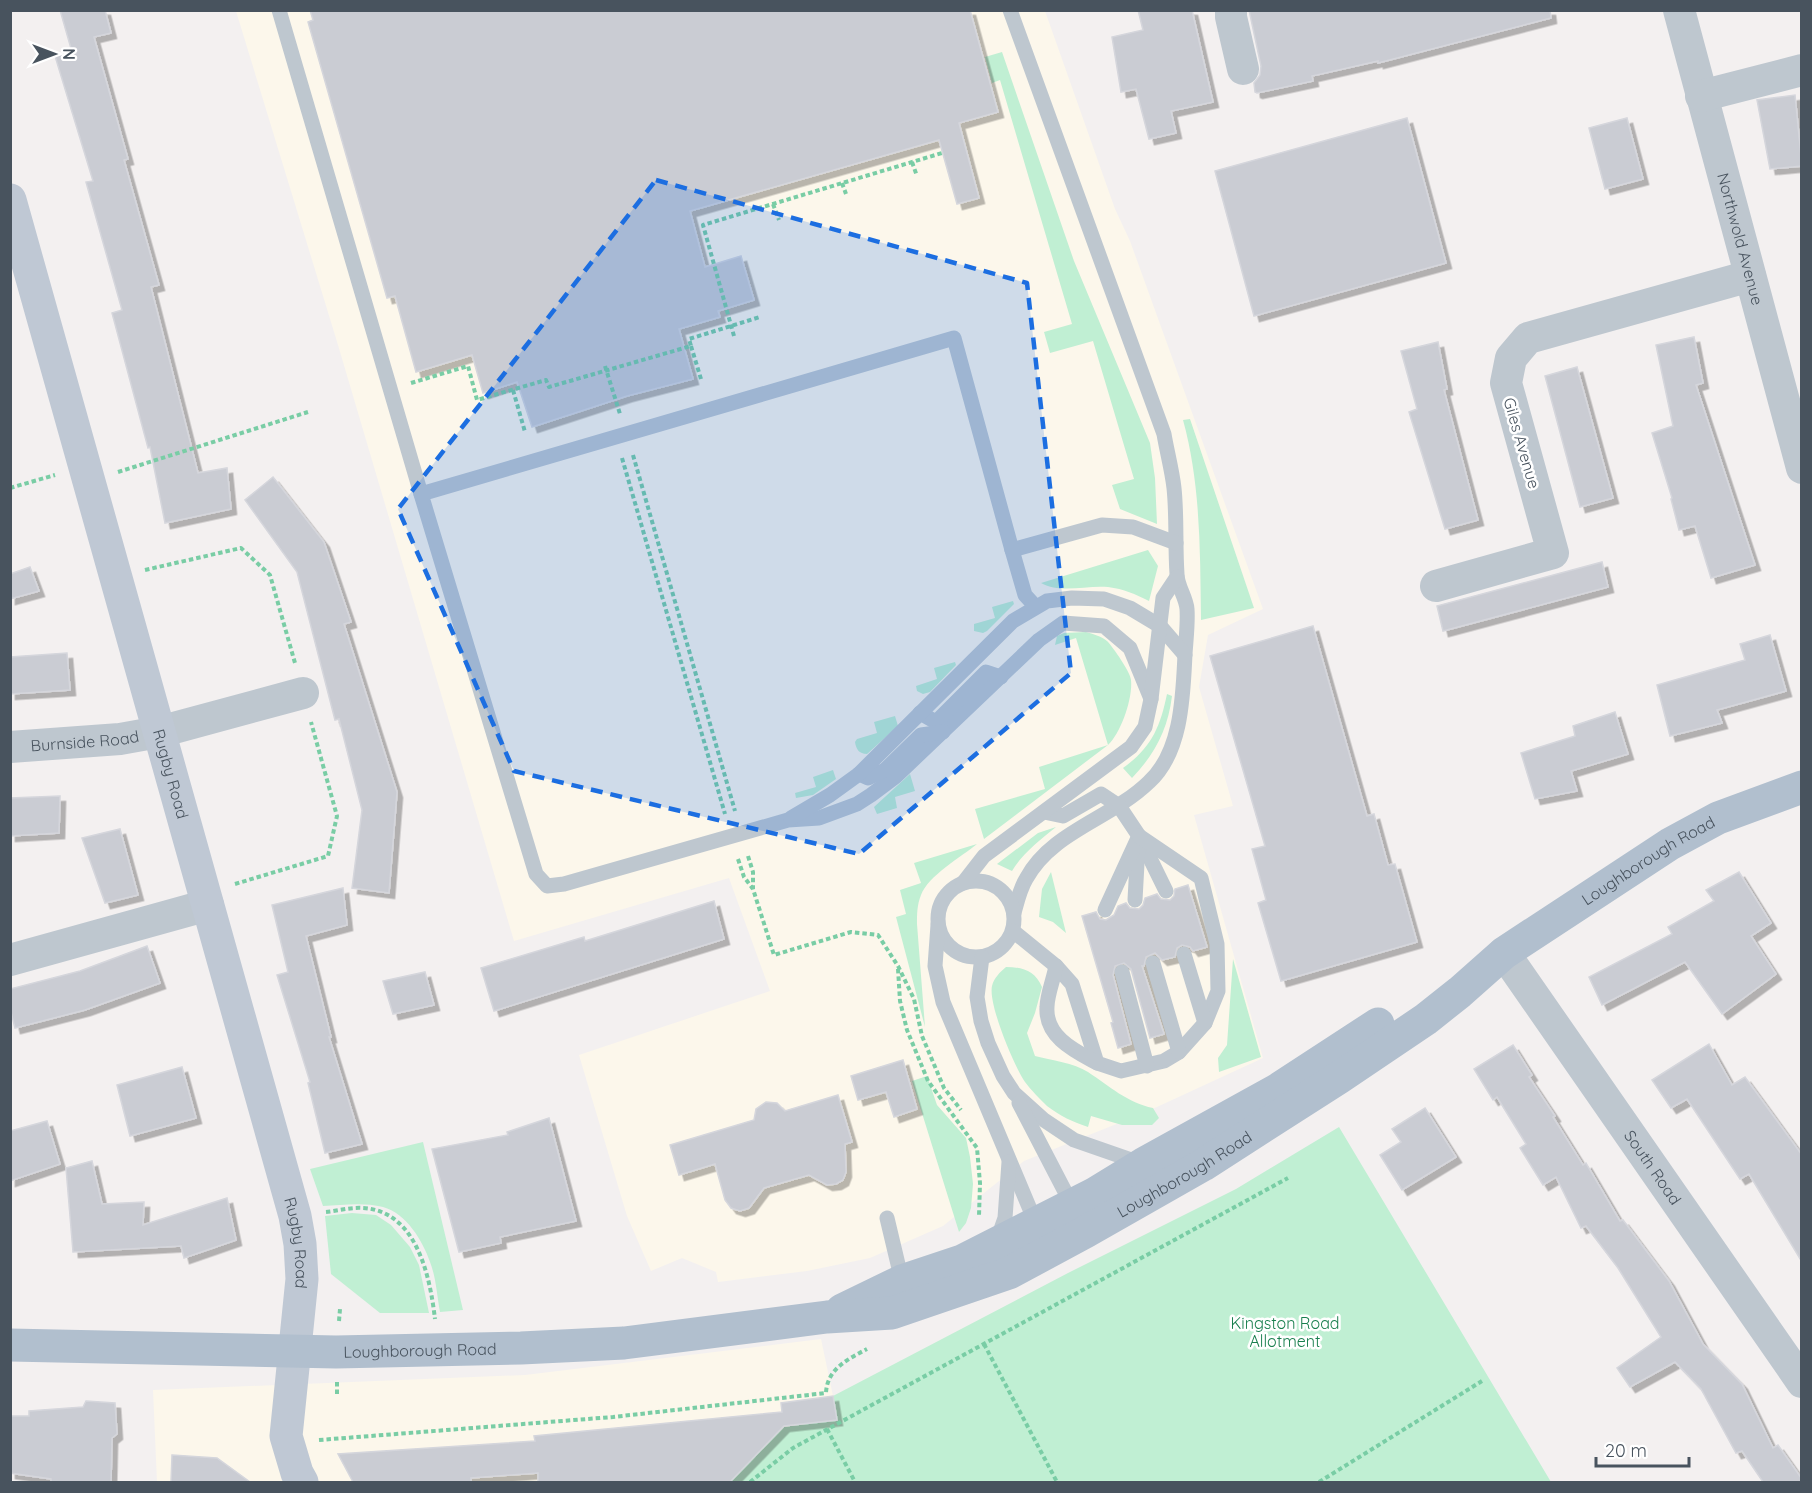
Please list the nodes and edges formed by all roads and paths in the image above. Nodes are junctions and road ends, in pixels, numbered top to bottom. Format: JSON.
{"nodes":[{"id":1,"x":279,"y":10,"type":"edge"},
{"id":2,"x":1010,"y":10,"type":"edge"},
{"id":3,"x":1232,"y":10,"type":"edge"},
{"id":4,"x":1678,"y":10,"type":"edge"},
{"id":5,"x":1243,"y":69,"type":"dead end"},
{"id":6,"x":1802,"y":70,"type":"edge"},
{"id":7,"x":1701,"y":96,"type":"junction"},
{"id":8,"x":942,"y":153,"type":"dead end"},
{"id":9,"x":912,"y":162,"type":"junction"},
{"id":10,"x":917,"y":176,"type":"dead end"},
{"id":11,"x":842,"y":183,"type":"junction"},
{"id":12,"x":846,"y":194,"type":"dead end"},
{"id":13,"x":773,"y":204,"type":"junction"},
{"id":14,"x":12,"y":210,"type":"edge"},
{"id":15,"x":779,"y":220,"type":"dead end"},
{"id":16,"x":1750,"y":276,"type":"junction"},
{"id":17,"x":760,"y":317,"type":"dead end"},
{"id":18,"x":731,"y":326,"type":"junction"},
{"id":19,"x":734,"y":336,"type":"dead end"},
{"id":20,"x":691,"y":346,"type":"junction"},
{"id":21,"x":605,"y":368,"type":"junction"},
{"id":22,"x":701,"y":379,"type":"dead end"},
{"id":23,"x":406,"y":384,"type":"dead end"},
{"id":24,"x":513,"y":390,"type":"junction"},
{"id":25,"x":308,"y":412,"type":"dead end"},
{"id":26,"x":525,"y":432,"type":"dead end"},
{"id":27,"x":621,"y":436,"type":"junction"},
{"id":28,"x":1802,"y":468,"type":"edge"},
{"id":29,"x":86,"y":474,"type":"junction"},
{"id":30,"x":10,"y":489,"type":"edge"},
{"id":31,"x":422,"y":494,"type":"junction"},
{"id":32,"x":1176,"y":543,"type":"junction"},
{"id":33,"x":1011,"y":549,"type":"junction"},
{"id":34,"x":1177,"y":577,"type":"junction"},
{"id":35,"x":1436,"y":586,"type":"dead end"},
{"id":36,"x":1035,"y":606,"type":"junction"},
{"id":37,"x":1160,"y":626,"type":"junction"},
{"id":38,"x":1185,"y":655,"type":"junction"},
{"id":39,"x":1001,"y":677,"type":"junction"},
{"id":40,"x":303,"y":693,"type":"dead end"},
{"id":41,"x":1151,"y":699,"type":"junction"},
{"id":42,"x":920,"y":713,"type":"junction"},
{"id":43,"x":159,"y":732,"type":"junction"},
{"id":44,"x":943,"y":732,"type":"junction"},
{"id":45,"x":10,"y":747,"type":"edge"},
{"id":46,"x":859,"y":774,"type":"junction"},
{"id":47,"x":1802,"y":787,"type":"edge"},
{"id":48,"x":1119,"y":806,"type":"junction"},
{"id":49,"x":1044,"y":812,"type":"junction"},
{"id":50,"x":788,"y":820,"type":"junction"},
{"id":51,"x":736,"y":835,"type":"junction"},
{"id":52,"x":1139,"y":836,"type":"junction"},
{"id":53,"x":963,"y":883,"type":"junction"},
{"id":54,"x":753,"y":889,"type":"junction"},
{"id":55,"x":1166,"y":891,"type":"dead end"},
{"id":56,"x":1135,"y":900,"type":"dead end"},
{"id":57,"x":208,"y":904,"type":"junction"},
{"id":58,"x":1105,"y":910,"type":"dead end"},
{"id":59,"x":1014,"y":913,"type":"junction"},
{"id":60,"x":938,"y":925,"type":"junction"},
{"id":61,"x":1012,"y":931,"type":"junction"},
{"id":62,"x":1504,"y":953,"type":"junction"},
{"id":63,"x":1184,"y":954,"type":"dead end"},
{"id":64,"x":982,"y":957,"type":"junction"},
{"id":65,"x":10,"y":960,"type":"edge"},
{"id":66,"x":1153,"y":963,"type":"dead end"},
{"id":67,"x":898,"y":966,"type":"junction"},
{"id":68,"x":1056,"y":966,"type":"junction"},
{"id":69,"x":1122,"y":972,"type":"dead end"},
{"id":70,"x":1205,"y":1023,"type":"junction"},
{"id":71,"x":1179,"y":1052,"type":"junction"},
{"id":72,"x":1097,"y":1064,"type":"junction"},
{"id":73,"x":1147,"y":1066,"type":"junction"},
{"id":74,"x":1014,"y":1093,"type":"junction"},
{"id":75,"x":965,"y":1115,"type":"dead end"},
{"id":76,"x":1009,"y":1159,"type":"junction"},
{"id":77,"x":1143,"y":1164,"type":"junction"},
{"id":78,"x":1288,"y":1178,"type":"dead end"},
{"id":79,"x":987,"y":1202,"type":"dead end"},
{"id":80,"x":979,"y":1207,"type":"junction"},
{"id":81,"x":295,"y":1216,"type":"junction"},
{"id":82,"x":979,"y":1216,"type":"dead end"},
{"id":83,"x":887,"y":1218,"type":"dead end"},
{"id":84,"x":1079,"y":1218,"type":"junction"},
{"id":85,"x":1042,"y":1237,"type":"junction"},
{"id":86,"x":995,"y":1244,"type":"junction"},
{"id":87,"x":902,"y":1281,"type":"junction"},
{"id":88,"x":434,"y":1312,"type":"dead end"},
{"id":89,"x":827,"y":1317,"type":"junction"},
{"id":90,"x":875,"y":1344,"type":"dead end"},
{"id":91,"x":984,"y":1344,"type":"junction"},
{"id":92,"x":10,"y":1345,"type":"edge"},
{"id":93,"x":295,"y":1352,"type":"junction"},
{"id":94,"x":1482,"y":1381,"type":"dead end"},
{"id":95,"x":1802,"y":1382,"type":"edge"},
{"id":96,"x":827,"y":1429,"type":"junction"},
{"id":97,"x":311,"y":1440,"type":"dead end"},
{"id":98,"x":302,"y":1482,"type":"edge"},
{"id":99,"x":750,"y":1482,"type":"edge"},
{"id":100,"x":855,"y":1482,"type":"edge"},
{"id":101,"x":1057,"y":1482,"type":"edge"},
{"id":102,"x":1319,"y":1482,"type":"edge"}],
"edges":[{"from":1,"to":31,"type":"lane"},
{"from":2,"to":32,"type":"lane"},
{"from":3,"to":5,"type":"street"},
{"from":4,"to":7,"type":"street","name":"Northwold Avenue"},
{"from":6,"to":7,"type":"street"},
{"from":7,"to":16,"type":"street","name":"Northwold Avenue"},
{"from":8,"to":9,"type":"path"},
{"from":9,"to":10,"type":"path"},
{"from":9,"to":11,"type":"path"},
{"from":11,"to":12,"type":"path"},
{"from":11,"to":13,"type":"path"},
{"from":13,"to":15,"type":"path"},
{"from":13,"to":18,"type":"path"},
{"from":14,"to":29,"type":"street","name":"Rugby Road"},
{"from":16,"to":28,"type":"street","name":"Northwold Avenue"},
{"from":16,"to":35,"type":"street","name":"Giles Avenue"},
{"from":17,"to":18,"type":"path"},
{"from":18,"to":19,"type":"path"},
{"from":18,"to":20,"type":"path"},
{"from":20,"to":21,"type":"path"},
{"from":20,"to":22,"type":"path"},
{"from":21,"to":24,"type":"path"},
{"from":21,"to":27,"type":"path"},
{"from":23,"to":24,"type":"path"},
{"from":24,"to":26,"type":"path"},
{"from":25,"to":29,"type":"path"},
{"from":27,"to":31,"type":"lane"},
{"from":27,"to":33,"type":"lane"},
{"from":27,"to":51,"type":"path"},
{"from":27,"to":51,"type":"path"},
{"from":29,"to":30,"type":"path"},
{"from":29,"to":43,"type":"street","name":"Rugby Road"},
{"from":31,"to":51,"type":"lane"},
{"from":32,"to":33,"type":"lane"},
{"from":32,"to":34,"type":"lane"},
{"from":33,"to":36,"type":"lane"},
{"from":34,"to":37,"type":"lane"},
{"from":34,"to":38,"type":"lane"},
{"from":36,"to":37,"type":"lane"},
{"from":36,"to":42,"type":"lane"},
{"from":37,"to":38,"type":"lane"},
{"from":37,"to":41,"type":"lane"},
{"from":38,"to":48,"type":"lane"},
{"from":39,"to":41,"type":"lane"},
{"from":39,"to":42,"type":"lane"},
{"from":39,"to":44,"type":"lane"},
{"from":40,"to":43,"type":"street","name":"Burnside Road"},
{"from":41,"to":49,"type":"lane"},
{"from":42,"to":46,"type":"lane"},
{"from":43,"to":45,"type":"street","name":"Burnside Road"},
{"from":43,"to":57,"type":"street","name":"Rugby Road"},
{"from":44,"to":46,"type":"lane"},
{"from":44,"to":50,"type":"lane"},
{"from":46,"to":50,"type":"lane"},
{"from":47,"to":62,"type":"main road","name":"Loughborough Road"},
{"from":48,"to":49,"type":"lane"},
{"from":48,"to":52,"type":"lane"},
{"from":48,"to":59,"type":"lane"},
{"from":49,"to":53,"type":"lane"},
{"from":50,"to":51,"type":"lane"},
{"from":51,"to":54,"type":"path"},
{"from":51,"to":54,"type":"path"},
{"from":52,"to":55,"type":"lane"},
{"from":52,"to":56,"type":"lane"},
{"from":52,"to":58,"type":"lane"},
{"from":52,"to":70,"type":"lane"},
{"from":53,"to":59,"type":"lane"},
{"from":53,"to":60,"type":"lane"},
{"from":54,"to":67,"type":"path"},
{"from":57,"to":65,"type":"street"},
{"from":57,"to":81,"type":"street","name":"Rugby Road"},
{"from":59,"to":61,"type":"lane"},
{"from":60,"to":64,"type":"lane"},
{"from":60,"to":76,"type":"lane"},
{"from":61,"to":64,"type":"lane"},
{"from":61,"to":68,"type":"lane"},
{"from":62,"to":77,"type":"main road","name":"Loughborough Road"},
{"from":62,"to":84,"type":"main road","name":"Loughborough Road"},
{"from":62,"to":95,"type":"street","name":"South Road"},
{"from":63,"to":70,"type":"lane"},
{"from":64,"to":74,"type":"lane"},
{"from":66,"to":71,"type":"lane"},
{"from":67,"to":75,"type":"path"},
{"from":67,"to":80,"type":"path"},
{"from":68,"to":72,"type":"lane"},
{"from":68,"to":72,"type":"lane"},
{"from":69,"to":73,"type":"lane"},
{"from":70,"to":71,"type":"lane"},
{"from":71,"to":73,"type":"lane"},
{"from":72,"to":73,"type":"lane"},
{"from":74,"to":77,"type":"lane"},
{"from":74,"to":84,"type":"lane"},
{"from":76,"to":85,"type":"lane"},
{"from":76,"to":86,"type":"lane"},
{"from":77,"to":84,"type":"main road","name":"Loughborough Road"},
{"from":78,"to":91,"type":"path"},
{"from":79,"to":80,"type":"path"},
{"from":80,"to":82,"type":"path"},
{"from":81,"to":88,"type":"path"},
{"from":81,"to":93,"type":"street","name":"Rugby Road"},
{"from":83,"to":87,"type":"lane"},
{"from":84,"to":85,"type":"main road","name":"Loughborough Road"},
{"from":85,"to":86,"type":"main road","name":"Loughborough Road"},
{"from":85,"to":89,"type":"main road","name":"Loughborough Road"},
{"from":86,"to":87,"type":"main road","name":"Loughborough Road"},
{"from":87,"to":89,"type":"main road","name":"Loughborough Road"},
{"from":89,"to":93,"type":"main road","name":"Loughborough Road"},
{"from":90,"to":97,"type":"path"},
{"from":91,"to":96,"type":"path"},
{"from":91,"to":101,"type":"path"},
{"from":92,"to":93,"type":"main road","name":"Loughborough Road"},
{"from":93,"to":98,"type":"street","name":"Rugby Road"},
{"from":94,"to":102,"type":"path"},
{"from":96,"to":99,"type":"path"},
{"from":96,"to":100,"type":"path"}]}
